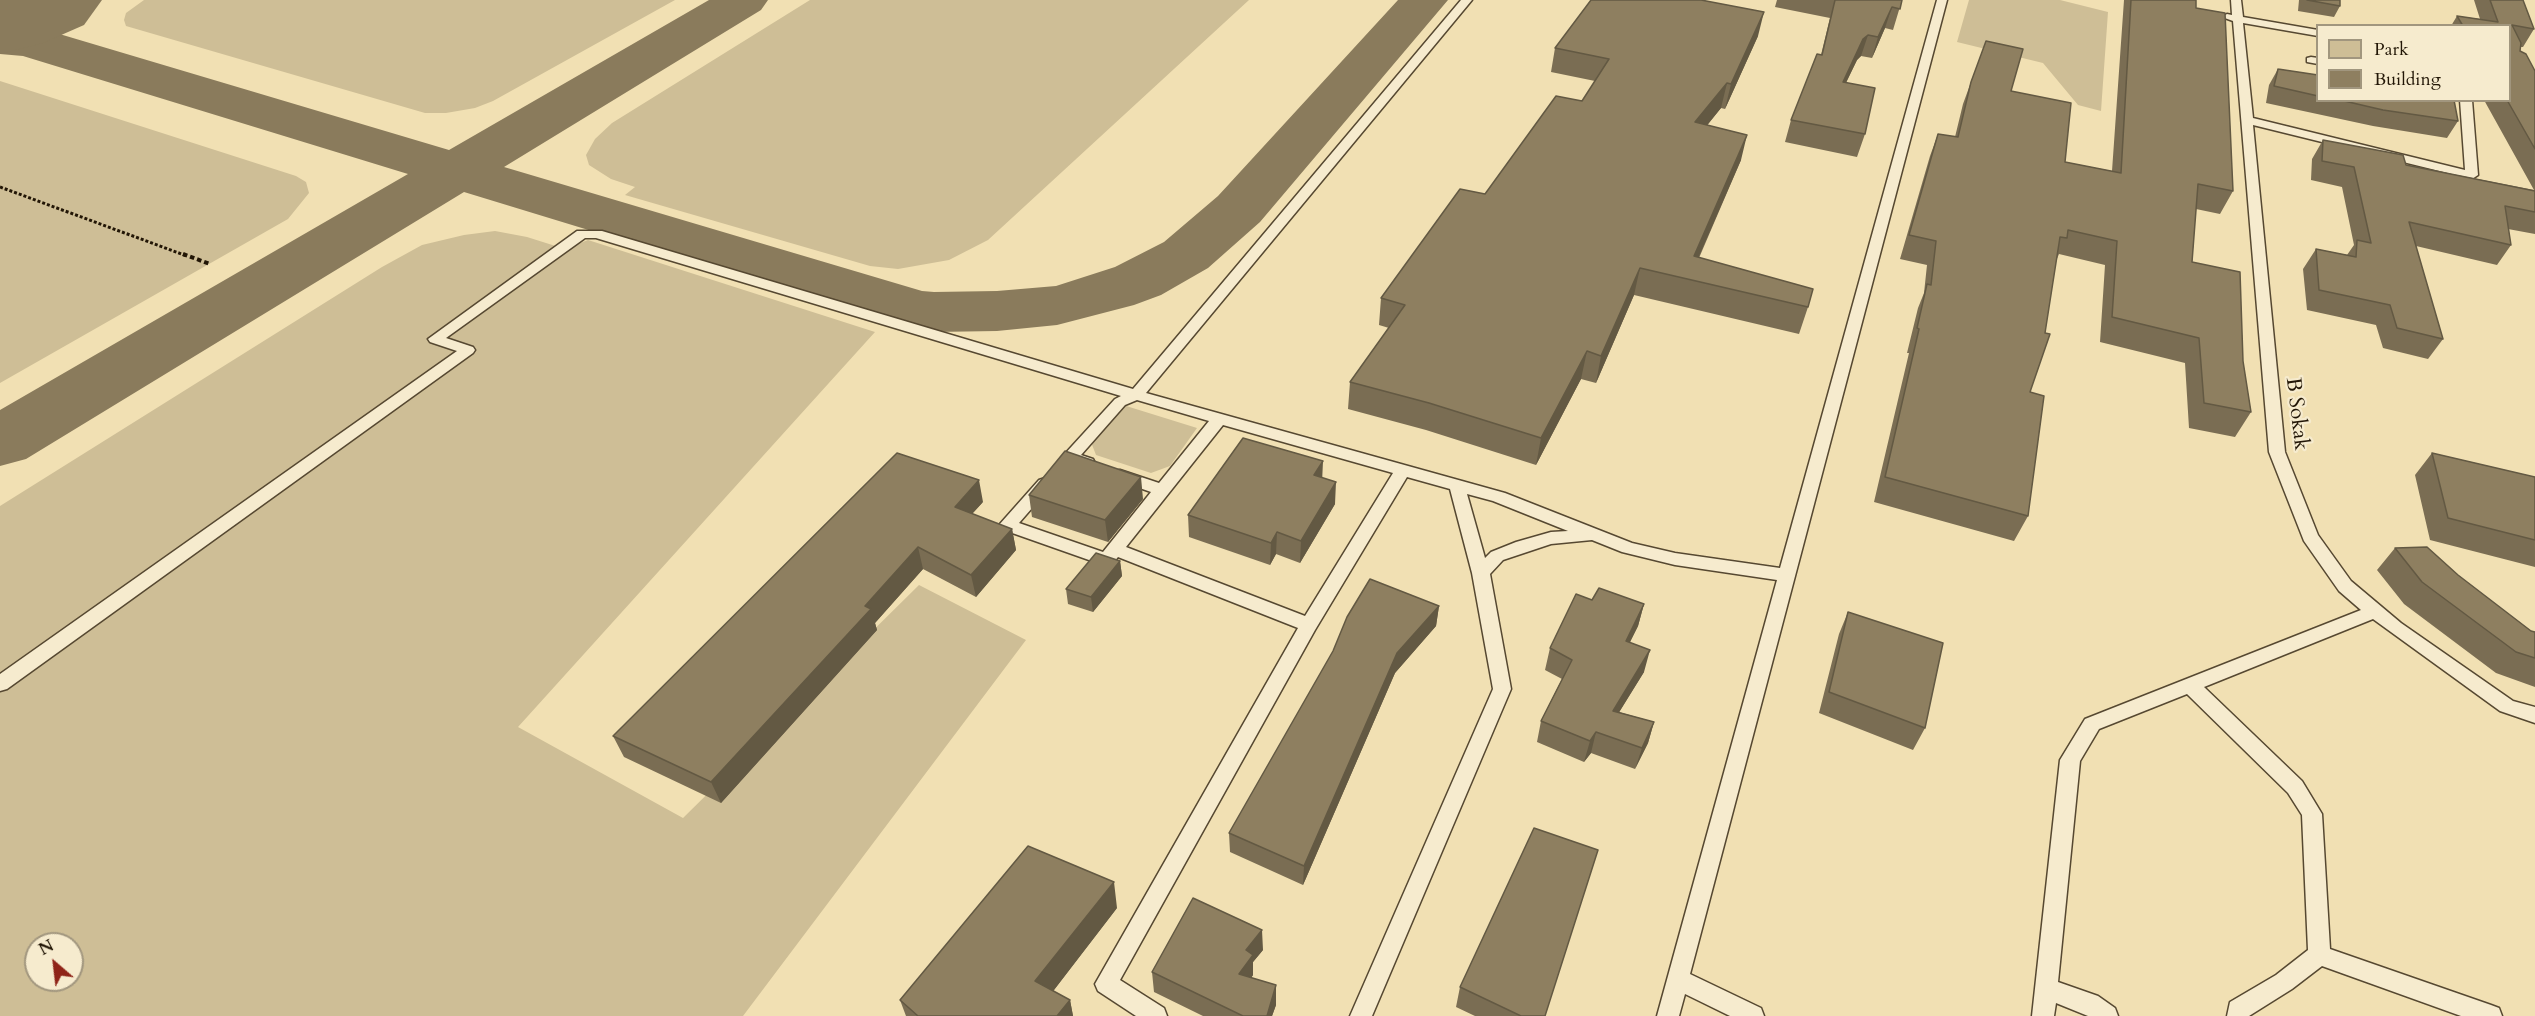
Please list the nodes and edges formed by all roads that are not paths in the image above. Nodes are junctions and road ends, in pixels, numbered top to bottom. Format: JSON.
{"nodes":[{"id":1,"x":1467,"y":0,"type":"edge"},
{"id":2,"x":1942,"y":0,"type":"edge"},
{"id":3,"x":2236,"y":0,"type":"edge"},
{"id":4,"x":2216,"y":15,"type":"edge"},
{"id":5,"x":2237,"y":19,"type":"junction"},
{"id":6,"x":2316,"y":33,"type":"edge"},
{"id":7,"x":2466,"y":102,"type":"edge"},
{"id":8,"x":2247,"y":120,"type":"junction"},
{"id":9,"x":1136,"y":395,"type":"junction"},
{"id":10,"x":1219,"y":419,"type":"junction"},
{"id":11,"x":1062,"y":465,"type":"junction"},
{"id":12,"x":1403,"y":470,"type":"junction"},
{"id":13,"x":1457,"y":486,"type":"junction"},
{"id":14,"x":1161,"y":490,"type":"junction"},
{"id":15,"x":1595,"y":535,"type":"junction"},
{"id":16,"x":1114,"y":549,"type":"junction"},
{"id":17,"x":1481,"y":573,"type":"junction"},
{"id":18,"x":1787,"y":575,"type":"junction"},
{"id":19,"x":2376,"y":611,"type":"junction"},
{"id":20,"x":1309,"y":625,"type":"junction"},
{"id":21,"x":0,"y":684,"type":"edge"},
{"id":22,"x":2189,"y":686,"type":"junction"},
{"id":23,"x":2507,"y":706,"type":"junction"},
{"id":24,"x":2535,"y":715,"type":"edge"},
{"id":25,"x":2535,"y":724,"type":"edge"},
{"id":26,"x":2319,"y":955,"type":"junction"},
{"id":27,"x":1678,"y":979,"type":"junction"},
{"id":28,"x":2046,"y":988,"type":"junction"},
{"id":29,"x":1156,"y":1016,"type":"edge"},
{"id":30,"x":1361,"y":1016,"type":"edge"},
{"id":31,"x":1668,"y":1016,"type":"edge"},
{"id":32,"x":1753,"y":1016,"type":"edge"},
{"id":33,"x":2043,"y":1016,"type":"edge"},
{"id":34,"x":2107,"y":1016,"type":"edge"},
{"id":35,"x":2238,"y":1016,"type":"edge"},
{"id":36,"x":2491,"y":1016,"type":"edge"}],
"edges":[{"from":1,"to":9,"type":"lane"},
{"from":2,"to":18,"type":"lane"},
{"from":3,"to":5,"type":"lane","name":"B Sokak"},
{"from":4,"to":5,"type":"lane"},
{"from":5,"to":6,"type":"lane"},
{"from":5,"to":8,"type":"lane","name":"B Sokak"},
{"from":7,"to":8,"type":"lane"},
{"from":8,"to":19,"type":"lane","name":"B Sokak"},
{"from":9,"to":10,"type":"lane"},
{"from":9,"to":11,"type":"lane"},
{"from":9,"to":21,"type":"lane"},
{"from":10,"to":12,"type":"lane"},
{"from":10,"to":14,"type":"lane"},
{"from":11,"to":14,"type":"lane"},
{"from":11,"to":16,"type":"lane"},
{"from":12,"to":13,"type":"lane"},
{"from":12,"to":20,"type":"lane"},
{"from":13,"to":15,"type":"lane"},
{"from":13,"to":17,"type":"lane"},
{"from":14,"to":16,"type":"lane"},
{"from":15,"to":17,"type":"lane"},
{"from":15,"to":18,"type":"lane"},
{"from":16,"to":20,"type":"lane"},
{"from":17,"to":30,"type":"lane"},
{"from":18,"to":27,"type":"lane"},
{"from":19,"to":22,"type":"lane"},
{"from":19,"to":23,"type":"lane","name":"B Sokak"},
{"from":20,"to":29,"type":"lane"},
{"from":22,"to":26,"type":"lane"},
{"from":22,"to":28,"type":"lane"},
{"from":23,"to":24,"type":"lane","name":"B Sokak"},
{"from":23,"to":25,"type":"lane"},
{"from":26,"to":35,"type":"lane"},
{"from":26,"to":36,"type":"lane"},
{"from":27,"to":31,"type":"lane"},
{"from":27,"to":32,"type":"lane"},
{"from":28,"to":33,"type":"lane"},
{"from":28,"to":34,"type":"lane"}]}
